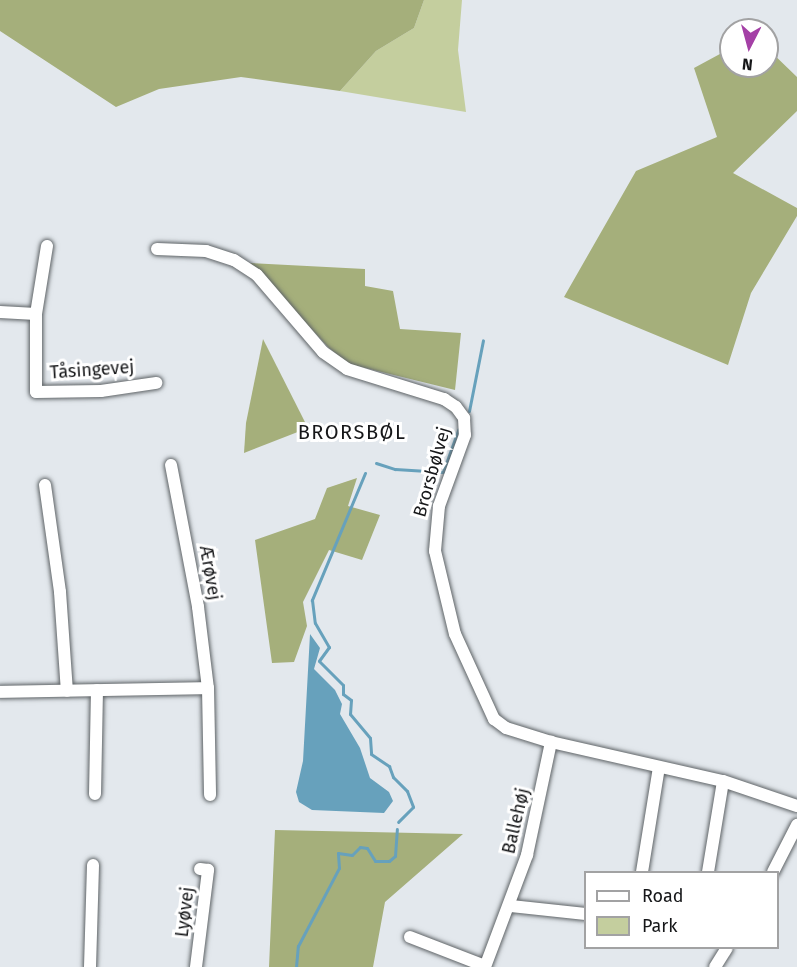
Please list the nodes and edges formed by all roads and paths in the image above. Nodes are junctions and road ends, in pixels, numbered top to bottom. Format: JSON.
{"nodes":[{"id":1,"x":47,"y":246,"type":"dead end"},
{"id":2,"x":157,"y":249,"type":"dead end"},
{"id":3,"x":0,"y":312,"type":"edge"},
{"id":4,"x":36,"y":314,"type":"junction"},
{"id":5,"x":156,"y":383,"type":"dead end"},
{"id":6,"x":171,"y":465,"type":"dead end"},
{"id":7,"x":45,"y":484,"type":"dead end"},
{"id":8,"x":208,"y":688,"type":"junction"},
{"id":9,"x":97,"y":690,"type":"junction"},
{"id":10,"x":67,"y":691,"type":"junction"},
{"id":11,"x":0,"y":692,"type":"edge"},
{"id":12,"x":550,"y":742,"type":"junction"},
{"id":13,"x":659,"y":767,"type":"junction"},
{"id":14,"x":723,"y":781,"type":"junction"},
{"id":15,"x":94,"y":794,"type":"dead end"},
{"id":16,"x":210,"y":795,"type":"dead end"},
{"id":17,"x":797,"y":806,"type":"edge"},
{"id":18,"x":797,"y":825,"type":"edge"},
{"id":19,"x":93,"y":866,"type":"dead end"},
{"id":20,"x":200,"y":869,"type":"dead end"},
{"id":21,"x":642,"y":871,"type":"edge"},
{"id":22,"x":708,"y":871,"type":"edge"},
{"id":23,"x":774,"y":871,"type":"edge"},
{"id":24,"x":511,"y":906,"type":"junction"},
{"id":25,"x":584,"y":914,"type":"edge"},
{"id":26,"x":410,"y":937,"type":"dead end"},
{"id":27,"x":726,"y":949,"type":"edge"},
{"id":28,"x":90,"y":967,"type":"edge"},
{"id":29,"x":196,"y":967,"type":"edge"},
{"id":30,"x":485,"y":967,"type":"edge"},
{"id":31,"x":715,"y":967,"type":"edge"}],
"edges":[{"from":1,"to":4,"type":"street","name":"Tåsingevej"},
{"from":2,"to":12,"type":"street","name":"Brorsbølvej"},
{"from":3,"to":4,"type":"street"},
{"from":4,"to":5,"type":"street","name":"Tåsingevej"},
{"from":6,"to":8,"type":"street","name":"Ærøvej"},
{"from":7,"to":10,"type":"street"},
{"from":8,"to":9,"type":"street"},
{"from":8,"to":16,"type":"street","name":"Ærøvej"},
{"from":9,"to":10,"type":"street"},
{"from":9,"to":15,"type":"street"},
{"from":10,"to":11,"type":"street"},
{"from":12,"to":13,"type":"street","name":"Brorsbølvej"},
{"from":12,"to":24,"type":"street","name":"Ballehøj"},
{"from":13,"to":14,"type":"street","name":"Brorsbølvej"},
{"from":13,"to":21,"type":"street"},
{"from":14,"to":17,"type":"street","name":"Brorsbølvej"},
{"from":14,"to":22,"type":"street"},
{"from":18,"to":23,"type":"street"},
{"from":19,"to":28,"type":"street"},
{"from":20,"to":29,"type":"street","name":"Lyøvej"},
{"from":24,"to":25,"type":"street"},
{"from":24,"to":30,"type":"street","name":"Ballehøj"},
{"from":26,"to":30,"type":"street","name":"Ballehøj"},
{"from":27,"to":31,"type":"street"}]}
